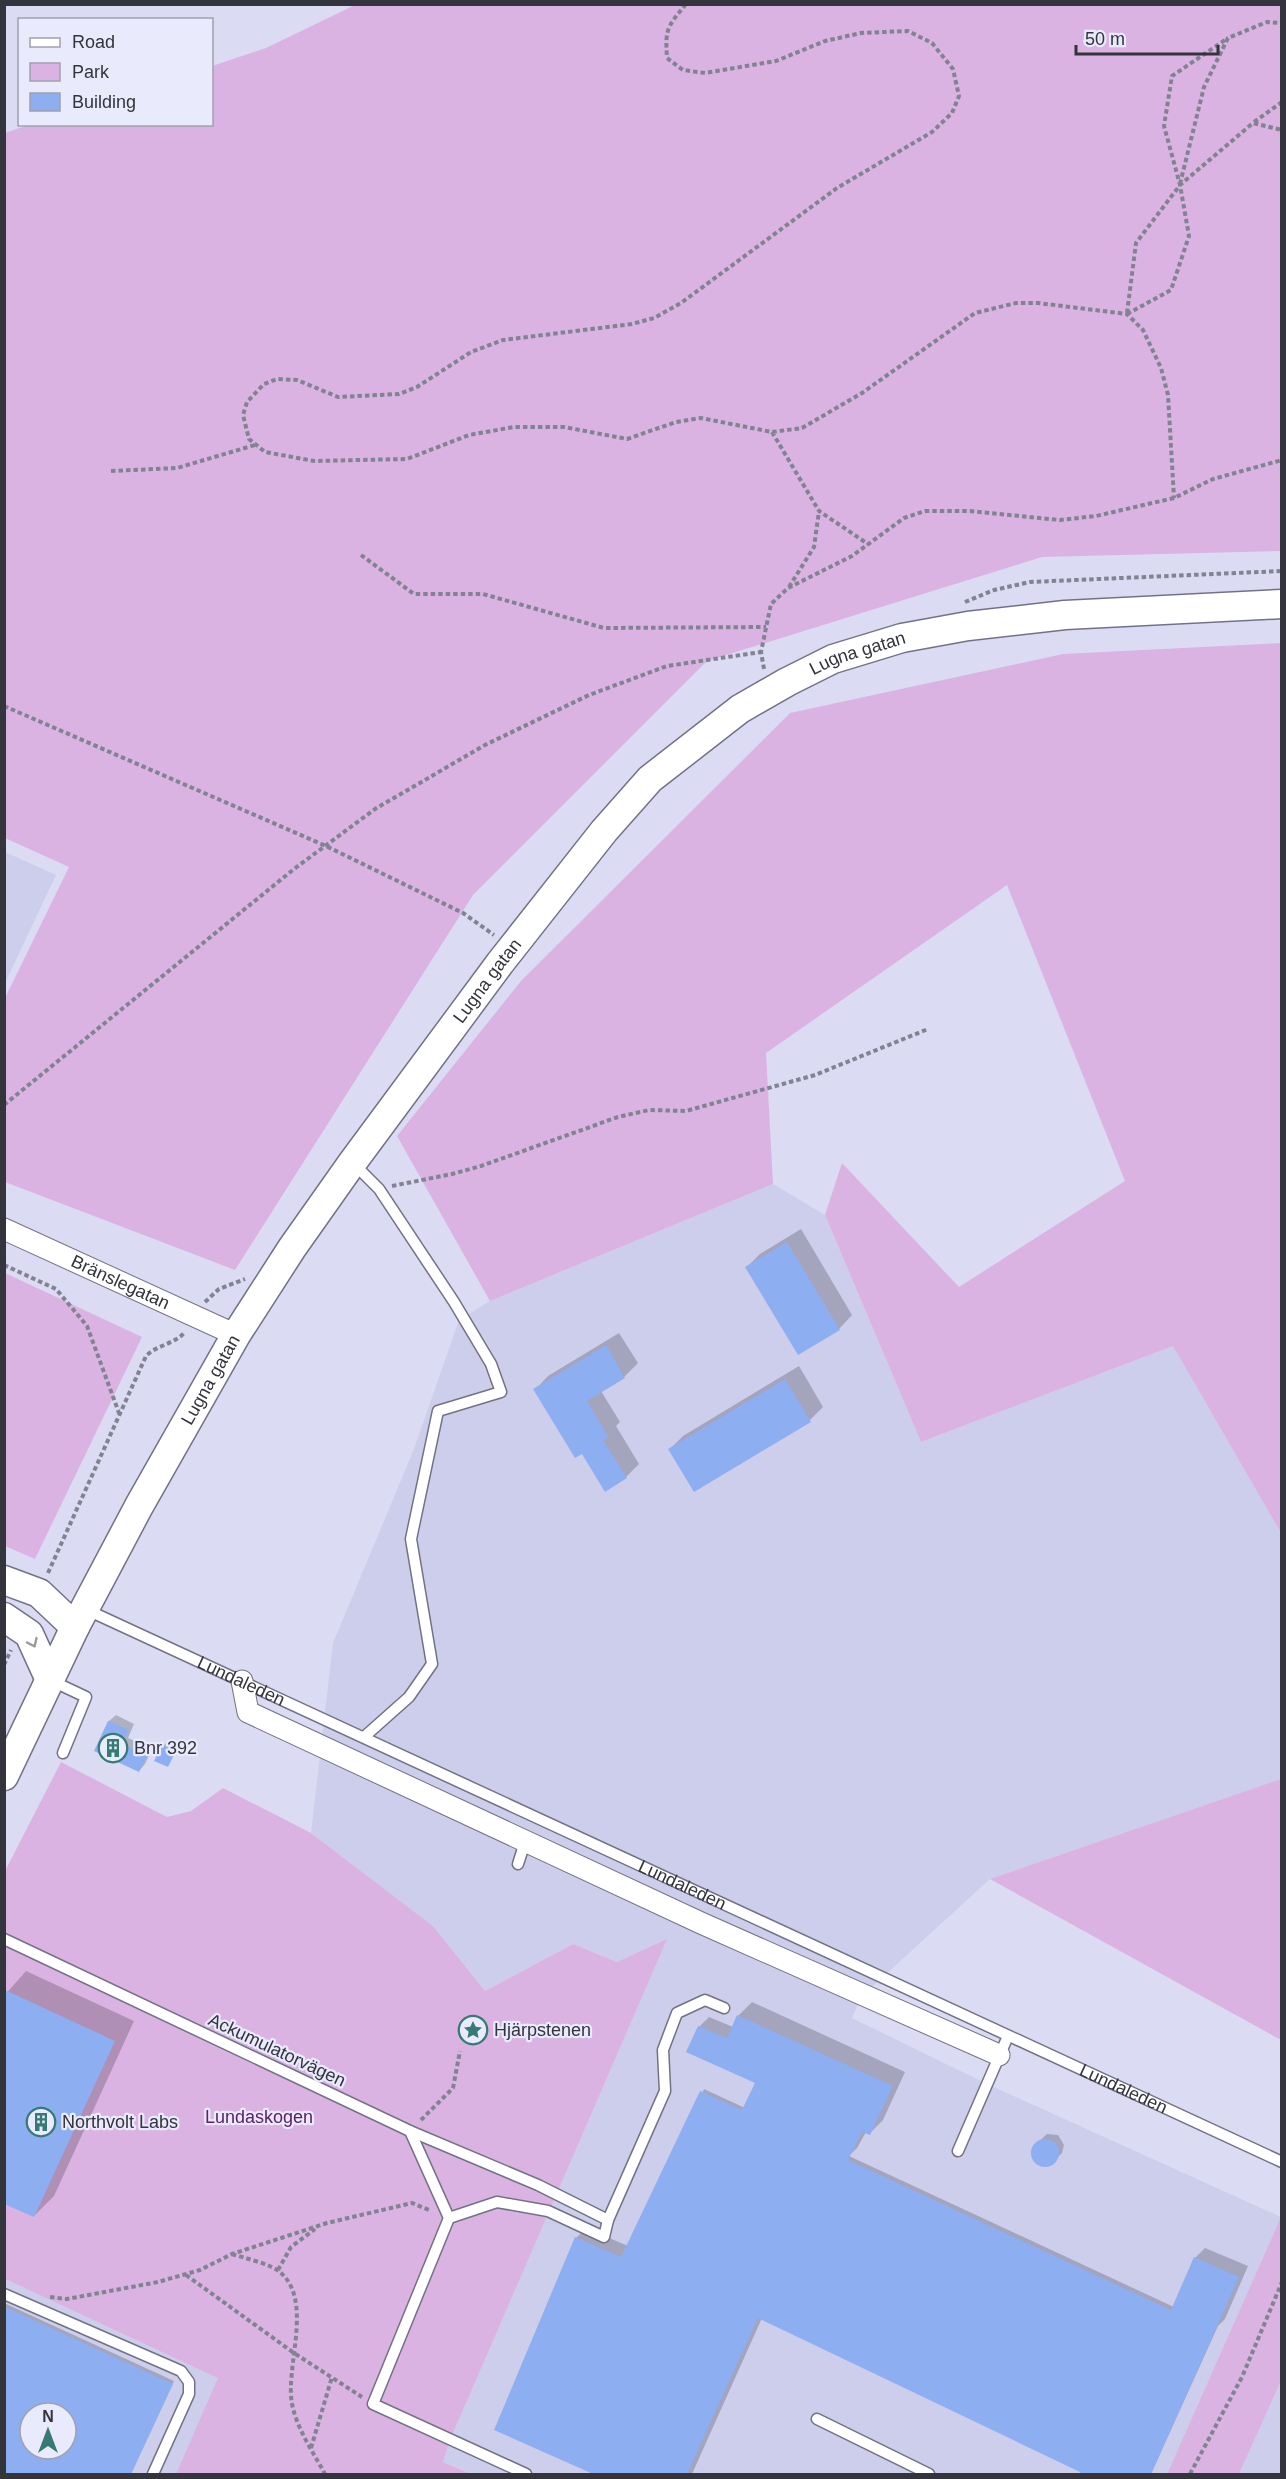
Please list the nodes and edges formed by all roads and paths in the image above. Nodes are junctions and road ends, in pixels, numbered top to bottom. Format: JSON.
{"nodes":[{"id":1,"x":686,"y":4,"type":"edge"},
{"id":2,"x":1281,"y":23,"type":"edge"},
{"id":3,"x":1228,"y":38,"type":"junction"},
{"id":4,"x":1281,"y":102,"type":"edge"},
{"id":5,"x":1253,"y":123,"type":"junction"},
{"id":6,"x":1281,"y":130,"type":"edge"},
{"id":7,"x":1180,"y":185,"type":"junction"},
{"id":8,"x":1126,"y":314,"type":"junction"},
{"id":9,"x":772,"y":432,"type":"junction"},
{"id":10,"x":256,"y":444,"type":"junction"},
{"id":11,"x":1281,"y":460,"type":"edge"},
{"id":12,"x":111,"y":471,"type":"dead end"},
{"id":13,"x":1174,"y":498,"type":"junction"},
{"id":14,"x":819,"y":511,"type":"junction"},
{"id":15,"x":868,"y":544,"type":"junction"},
{"id":16,"x":361,"y":555,"type":"dead end"},
{"id":17,"x":1281,"y":571,"type":"edge"},
{"id":18,"x":788,"y":588,"type":"junction"},
{"id":19,"x":963,"y":603,"type":"dead end"},
{"id":20,"x":1281,"y":604,"type":"edge"},
{"id":21,"x":766,"y":627,"type":"junction"},
{"id":22,"x":761,"y":652,"type":"junction"},
{"id":23,"x":775,"y":666,"type":"dead end"},
{"id":24,"x":4,"y":706,"type":"edge"},
{"id":25,"x":326,"y":846,"type":"junction"},
{"id":26,"x":512,"y":948,"type":"junction"},
{"id":27,"x":928,"y":1029,"type":"dead end"},
{"id":28,"x":4,"y":1104,"type":"edge"},
{"id":29,"x":352,"y":1162,"type":"junction"},
{"id":30,"x":379,"y":1189,"type":"junction"},
{"id":31,"x":4,"y":1229,"type":"edge"},
{"id":32,"x":4,"y":1265,"type":"edge"},
{"id":33,"x":253,"y":1273,"type":"dead end"},
{"id":34,"x":196,"y":1316,"type":"junction"},
{"id":35,"x":236,"y":1335,"type":"junction"},
{"id":36,"x":119,"y":1414,"type":"junction"},
{"id":37,"x":4,"y":1580,"type":"edge"},
{"id":38,"x":44,"y":1581,"type":"dead end"},
{"id":39,"x":4,"y":1596,"type":"edge"},
{"id":40,"x":4,"y":1617,"type":"edge"},
{"id":41,"x":80,"y":1618,"type":"junction"},
{"id":42,"x":4,"y":1654,"type":"edge"},
{"id":43,"x":4,"y":1665,"type":"edge"},
{"id":44,"x":50,"y":1680,"type":"junction"},
{"id":45,"x":242,"y":1681,"type":"junction"},
{"id":46,"x":364,"y":1737,"type":"junction"},
{"id":47,"x":63,"y":1753,"type":"dead end"},
{"id":48,"x":4,"y":1776,"type":"edge"},
{"id":49,"x":525,"y":1842,"type":"junction"},
{"id":50,"x":518,"y":1864,"type":"dead end"},
{"id":51,"x":4,"y":1939,"type":"edge"},
{"id":52,"x":724,"y":2008,"type":"dead end"},
{"id":53,"x":1008,"y":2036,"type":"junction"},
{"id":54,"x":460,"y":2051,"type":"dead end"},
{"id":55,"x":999,"y":2055,"type":"junction"},
{"id":56,"x":410,"y":2132,"type":"junction"},
{"id":57,"x":958,"y":2151,"type":"dead end"},
{"id":58,"x":1281,"y":2162,"type":"edge"},
{"id":59,"x":449,"y":2218,"type":"junction"},
{"id":60,"x":608,"y":2220,"type":"junction"},
{"id":61,"x":317,"y":2226,"type":"junction"},
{"id":62,"x":232,"y":2254,"type":"junction"},
{"id":63,"x":278,"y":2270,"type":"junction"},
{"id":64,"x":186,"y":2275,"type":"junction"},
{"id":65,"x":1281,"y":2282,"type":"edge"},
{"id":66,"x":4,"y":2294,"type":"edge"},
{"id":67,"x":46,"y":2297,"type":"dead end"},
{"id":68,"x":294,"y":2353,"type":"junction"},
{"id":69,"x":332,"y":2377,"type":"junction"},
{"id":70,"x":373,"y":2404,"type":"junction"},
{"id":71,"x":817,"y":2419,"type":"dead end"},
{"id":72,"x":311,"y":2449,"type":"junction"},
{"id":73,"x":153,"y":2475,"type":"edge"},
{"id":74,"x":325,"y":2475,"type":"edge"},
{"id":75,"x":526,"y":2475,"type":"edge"},
{"id":76,"x":929,"y":2475,"type":"edge"},
{"id":77,"x":1190,"y":2475,"type":"edge"}],
"edges":[{"from":1,"to":10,"type":"path"},
{"from":2,"to":3,"type":"path"},
{"from":3,"to":7,"type":"path"},
{"from":3,"to":7,"type":"path"},
{"from":4,"to":5,"type":"path"},
{"from":5,"to":6,"type":"path"},
{"from":5,"to":7,"type":"path"},
{"from":7,"to":8,"type":"path"},
{"from":7,"to":8,"type":"path"},
{"from":8,"to":9,"type":"path"},
{"from":8,"to":13,"type":"path"},
{"from":9,"to":10,"type":"path"},
{"from":9,"to":14,"type":"path"},
{"from":10,"to":12,"type":"path"},
{"from":11,"to":13,"type":"path"},
{"from":13,"to":15,"type":"path"},
{"from":14,"to":15,"type":"path"},
{"from":14,"to":18,"type":"path"},
{"from":15,"to":18,"type":"path"},
{"from":16,"to":21,"type":"path"},
{"from":17,"to":19,"type":"path"},
{"from":18,"to":21,"type":"path"},
{"from":20,"to":26,"type":"main road","name":"Lugna gatan"},
{"from":21,"to":22,"type":"path"},
{"from":22,"to":23,"type":"path"},
{"from":22,"to":25,"type":"path"},
{"from":24,"to":25,"type":"path"},
{"from":25,"to":26,"type":"path"},
{"from":25,"to":28,"type":"path"},
{"from":26,"to":29,"type":"main road","name":"Lugna gatan"},
{"from":27,"to":30,"type":"path"},
{"from":29,"to":30,"type":"lane"},
{"from":29,"to":35,"type":"main road","name":"Lugna gatan"},
{"from":30,"to":46,"type":"lane"},
{"from":31,"to":34,"type":"street","name":"Bränslegatan"},
{"from":32,"to":36,"type":"path"},
{"from":33,"to":34,"type":"path"},
{"from":34,"to":35,"type":"street","name":"Bränslegatan"},
{"from":34,"to":36,"type":"path"},
{"from":35,"to":41,"type":"main road","name":"Lugna gatan"},
{"from":36,"to":38,"type":"path"},
{"from":37,"to":41,"type":"main road","name":"Lundaleden"},
{"from":39,"to":41,"type":"main road","name":"Lundaleden"},
{"from":40,"to":44,"type":"main road","one_way":true},
{"from":41,"to":44,"type":"main road","name":"Lugna gatan"},
{"from":41,"to":45,"type":"lane","name":"Lundaleden"},
{"from":42,"to":43,"type":"path"},
{"from":44,"to":47,"type":"lane"},
{"from":44,"to":48,"type":"main road","name":"Lugna gatan"},
{"from":45,"to":46,"type":"lane","name":"Lundaleden"},
{"from":45,"to":49,"type":"street"},
{"from":46,"to":53,"type":"lane","name":"Lundaleden"},
{"from":49,"to":50,"type":"lane"},
{"from":49,"to":55,"type":"street"},
{"from":51,"to":56,"type":"lane","name":"Ackumulatorvägen"},
{"from":52,"to":60,"type":"lane"},
{"from":53,"to":55,"type":"lane"},
{"from":53,"to":58,"type":"lane","name":"Lundaleden"},
{"from":54,"to":56,"type":"path"},
{"from":55,"to":57,"type":"lane"},
{"from":56,"to":59,"type":"lane"},
{"from":56,"to":60,"type":"lane","name":"Ackumulatorvägen"},
{"from":59,"to":60,"type":"lane"},
{"from":59,"to":61,"type":"path"},
{"from":59,"to":70,"type":"lane"},
{"from":61,"to":62,"type":"path"},
{"from":61,"to":63,"type":"path"},
{"from":62,"to":63,"type":"path"},
{"from":62,"to":64,"type":"path"},
{"from":63,"to":68,"type":"path"},
{"from":64,"to":67,"type":"path"},
{"from":64,"to":68,"type":"path"},
{"from":65,"to":77,"type":"path"},
{"from":66,"to":73,"type":"lane"},
{"from":68,"to":69,"type":"path"},
{"from":68,"to":72,"type":"path"},
{"from":69,"to":70,"type":"path"},
{"from":69,"to":72,"type":"path"},
{"from":70,"to":75,"type":"lane"},
{"from":71,"to":76,"type":"lane"},
{"from":72,"to":74,"type":"path"}]}
